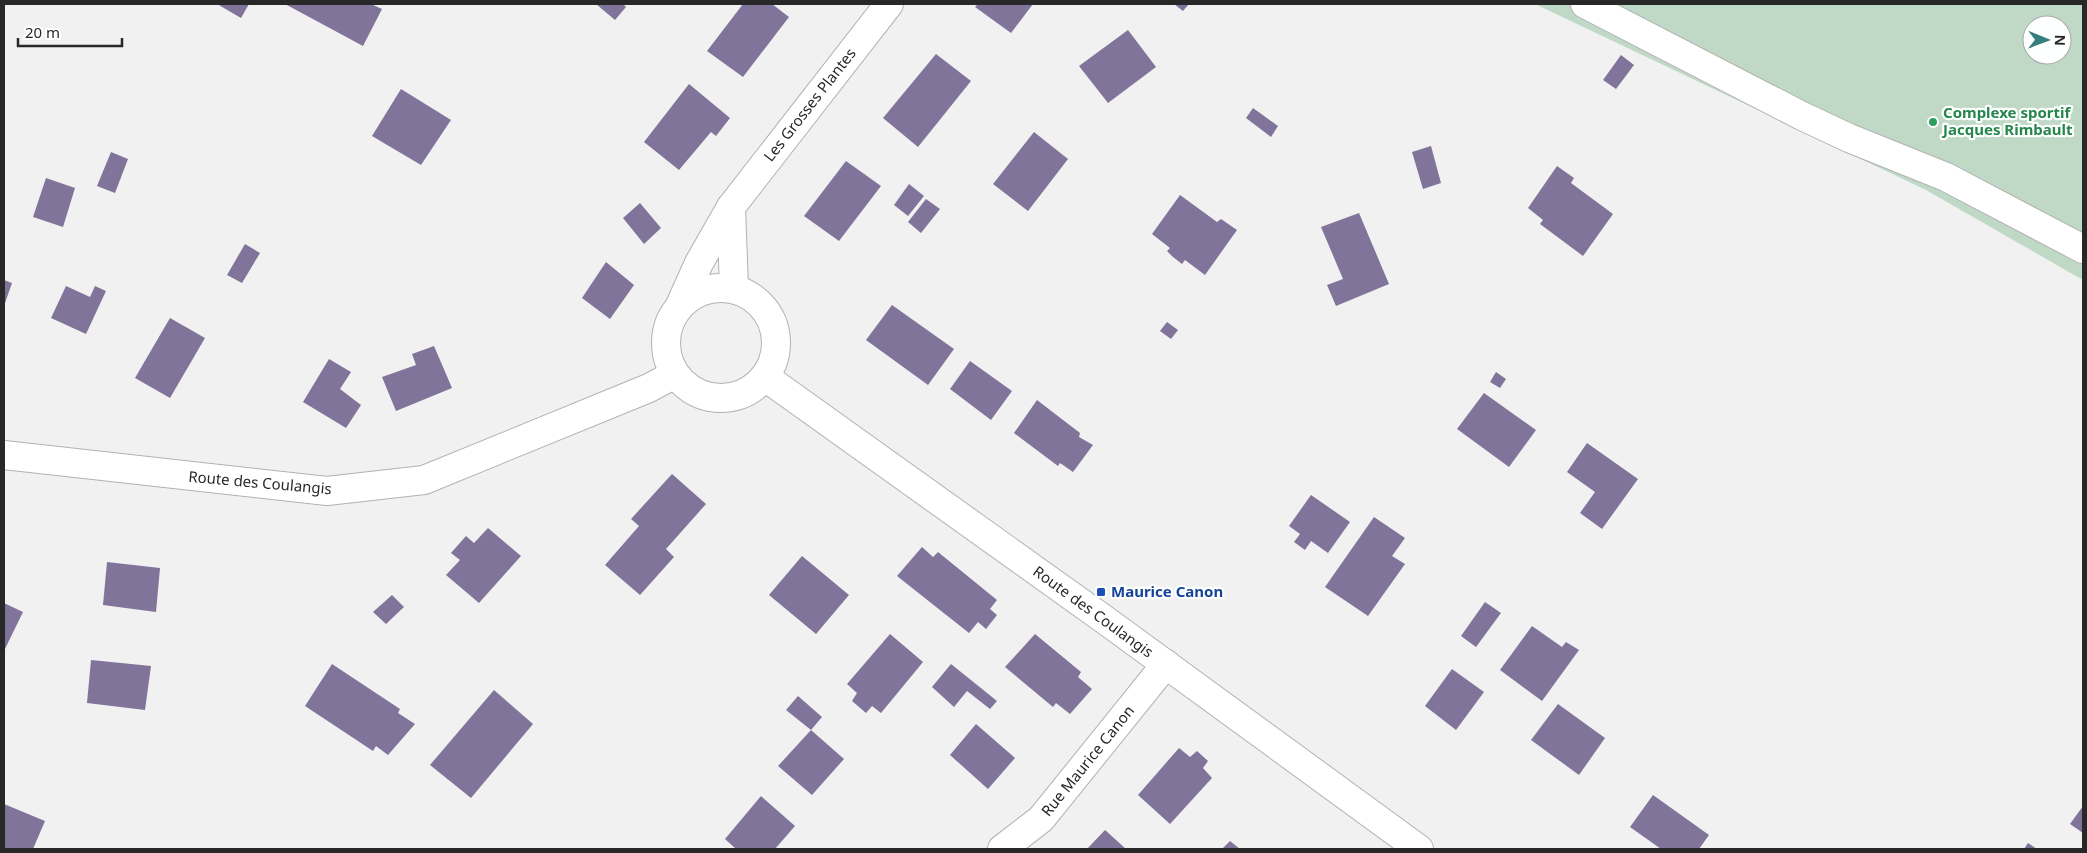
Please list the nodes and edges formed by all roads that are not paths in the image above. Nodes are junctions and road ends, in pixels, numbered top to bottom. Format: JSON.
{"nodes":[{"id":1,"x":890,"y":4,"type":"edge"},
{"id":2,"x":1585,"y":4,"type":"edge"},
{"id":3,"x":731,"y":207,"type":"junction"},
{"id":4,"x":2083,"y":249,"type":"edge"},
{"id":5,"x":734,"y":288,"type":"junction"},
{"id":6,"x":681,"y":304,"type":"junction"},
{"id":7,"x":675,"y":374,"type":"junction"},
{"id":8,"x":764,"y":377,"type":"junction"},
{"id":9,"x":4,"y":455,"type":"edge"},
{"id":10,"x":1166,"y":664,"type":"junction"},
{"id":11,"x":1002,"y":849,"type":"edge"},
{"id":12,"x":1419,"y":849,"type":"edge"}],
"edges":[{"from":1,"to":3,"type":"street","name":"Les Grosses Plantes"},
{"from":2,"to":4,"type":"street"},
{"from":3,"to":5,"type":"street"},
{"from":3,"to":6,"type":"street","name":"Les Grosses Plantes"},
{"from":5,"to":6,"type":"street"},
{"from":5,"to":8,"type":"street"},
{"from":6,"to":7,"type":"street"},
{"from":7,"to":8,"type":"street"},
{"from":7,"to":9,"type":"street","name":"Route des Coulangis"},
{"from":8,"to":10,"type":"street","name":"Route des Coulangis"},
{"from":10,"to":11,"type":"street","name":"Rue Maurice Canon"},
{"from":10,"to":12,"type":"street","name":"Route des Coulangis"}]}
